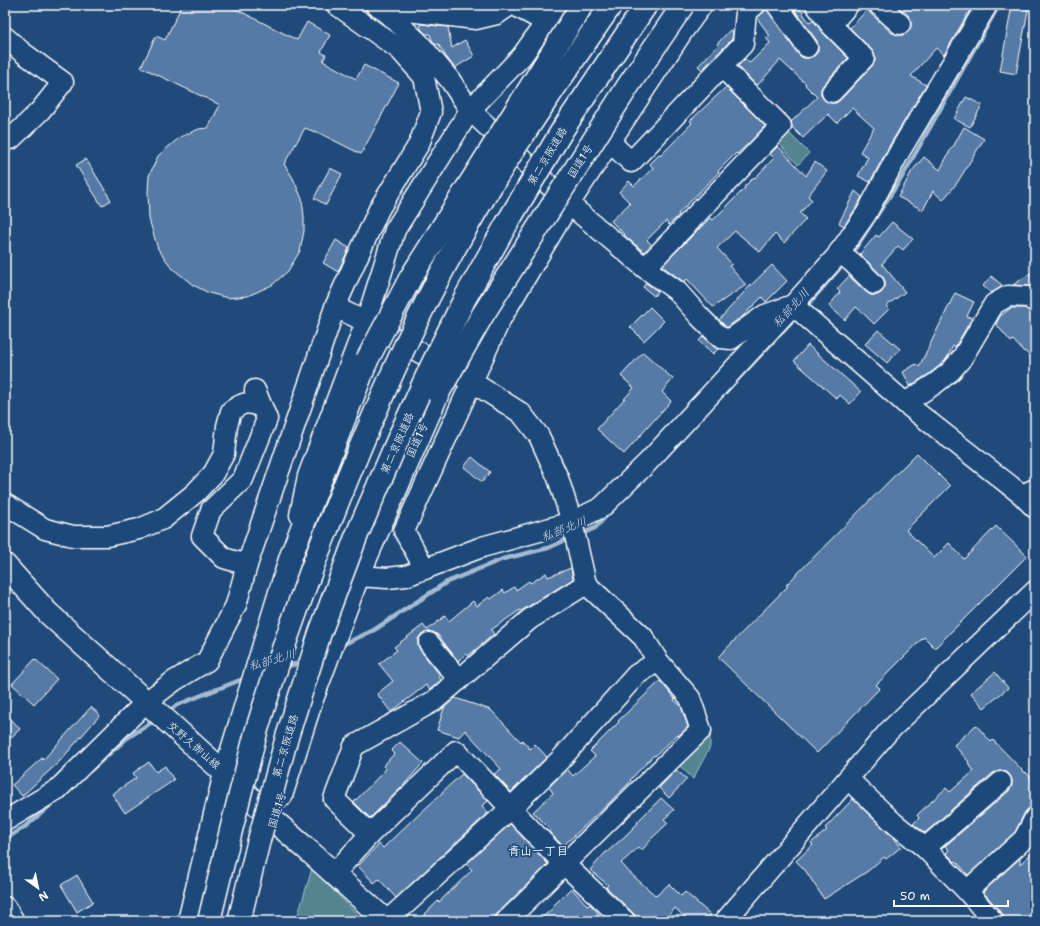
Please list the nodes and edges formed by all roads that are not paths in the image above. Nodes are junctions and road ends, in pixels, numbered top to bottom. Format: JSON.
{"nodes":[{"id":1,"x":337,"y":5,"type":"edge"},
{"id":2,"x":510,"y":5,"type":"edge"},
{"id":3,"x":515,"y":5,"type":"edge"},
{"id":4,"x":558,"y":5,"type":"edge"},
{"id":5,"x":582,"y":5,"type":"edge"},
{"id":6,"x":611,"y":5,"type":"edge"},
{"id":7,"x":646,"y":5,"type":"edge"},
{"id":8,"x":683,"y":5,"type":"edge"},
{"id":9,"x":702,"y":5,"type":"edge"},
{"id":10,"x":777,"y":5,"type":"edge"},
{"id":11,"x":816,"y":5,"type":"edge"},
{"id":12,"x":848,"y":5,"type":"edge"},
{"id":13,"x":879,"y":5,"type":"edge"},
{"id":14,"x":987,"y":5,"type":"edge"},
{"id":15,"x":379,"y":7,"type":"edge"},
{"id":16,"x":746,"y":7,"type":"edge"},
{"id":17,"x":546,"y":22,"type":"junction"},
{"id":18,"x":900,"y":24,"type":"dead end"},
{"id":19,"x":831,"y":25,"type":"junction"},
{"id":20,"x":5,"y":37,"type":"edge"},
{"id":21,"x":807,"y":47,"type":"dead end"},
{"id":22,"x":722,"y":68,"type":"junction"},
{"id":23,"x":832,"y":92,"type":"dead end"},
{"id":24,"x":470,"y":110,"type":"junction"},
{"id":25,"x":5,"y":139,"type":"edge"},
{"id":26,"x":610,"y":142,"type":"junction"},
{"id":27,"x":569,"y":204,"type":"junction"},
{"id":28,"x":846,"y":258,"type":"junction"},
{"id":29,"x":645,"y":268,"type":"junction"},
{"id":30,"x":874,"y":284,"type":"dead end"},
{"id":31,"x":1033,"y":297,"type":"edge"},
{"id":32,"x":793,"y":305,"type":"junction"},
{"id":33,"x":335,"y":307,"type":"junction"},
{"id":34,"x":366,"y":322,"type":"junction"},
{"id":35,"x":472,"y":382,"type":"junction"},
{"id":36,"x":905,"y":404,"type":"junction"},
{"id":37,"x":1031,"y":498,"type":"edge"},
{"id":38,"x":5,"y":504,"type":"edge"},
{"id":39,"x":572,"y":522,"type":"junction"},
{"id":40,"x":291,"y":556,"type":"junction"},
{"id":41,"x":5,"y":565,"type":"edge"},
{"id":42,"x":247,"y":565,"type":"junction"},
{"id":43,"x":425,"y":569,"type":"junction"},
{"id":44,"x":358,"y":576,"type":"junction"},
{"id":45,"x":586,"y":584,"type":"junction"},
{"id":46,"x":1035,"y":591,"type":"edge"},
{"id":47,"x":429,"y":643,"type":"dead end"},
{"id":48,"x":658,"y":661,"type":"junction"},
{"id":49,"x":459,"y":680,"type":"junction"},
{"id":50,"x":146,"y":702,"type":"junction"},
{"id":51,"x":226,"y":773,"type":"junction"},
{"id":52,"x":848,"y":779,"type":"junction"},
{"id":53,"x":1001,"y":782,"type":"dead end"},
{"id":54,"x":510,"y":809,"type":"junction"},
{"id":55,"x":1035,"y":818,"type":"edge"},
{"id":56,"x":273,"y":820,"type":"junction"},
{"id":57,"x":5,"y":821,"type":"edge"},
{"id":58,"x":370,"y":834,"type":"junction"},
{"id":59,"x":925,"y":848,"type":"junction"},
{"id":60,"x":564,"y":864,"type":"junction"},
{"id":61,"x":334,"y":874,"type":"junction"},
{"id":62,"x":967,"y":891,"type":"junction"},
{"id":63,"x":5,"y":907,"type":"edge"},
{"id":64,"x":14,"y":921,"type":"edge"},
{"id":65,"x":189,"y":921,"type":"edge"},
{"id":66,"x":210,"y":921,"type":"edge"},
{"id":67,"x":239,"y":921,"type":"edge"},
{"id":68,"x":248,"y":921,"type":"edge"},
{"id":69,"x":386,"y":921,"type":"edge"},
{"id":70,"x":506,"y":921,"type":"edge"},
{"id":71,"x":626,"y":921,"type":"edge"},
{"id":72,"x":725,"y":921,"type":"edge"},
{"id":73,"x":993,"y":921,"type":"edge"}],
"edges":[{"from":1,"to":33,"type":"street"},
{"from":2,"to":15,"type":"street"},
{"from":3,"to":17,"type":"street"},
{"from":4,"to":17,"type":"street"},
{"from":5,"to":40,"type":"main road","bridge":true},
{"from":6,"to":66,"type":"main road","bridge":true},
{"from":7,"to":67,"type":"main road","name":"第二京阪道路","bridge":true},
{"from":8,"to":44,"type":"main road","name":"国道1号","bridge":true},
{"from":9,"to":26,"type":"street"},
{"from":10,"to":21,"type":"street"},
{"from":11,"to":19,"type":"street"},
{"from":12,"to":19,"type":"street"},
{"from":13,"to":18,"type":"street"},
{"from":14,"to":28,"type":"street"},
{"from":15,"to":24,"type":"street"},
{"from":16,"to":22,"type":"street"},
{"from":17,"to":24,"type":"street"},
{"from":19,"to":23,"type":"street"},
{"from":20,"to":25,"type":"street"},
{"from":22,"to":26,"type":"street"},
{"from":22,"to":29,"type":"street"},
{"from":24,"to":27,"type":"street"},
{"from":24,"to":34,"type":"street"},
{"from":26,"to":27,"type":"street"},
{"from":27,"to":29,"type":"street"},
{"from":27,"to":35,"type":"street"},
{"from":28,"to":30,"type":"street"},
{"from":28,"to":32,"type":"street"},
{"from":29,"to":32,"type":"street"},
{"from":31,"to":36,"type":"street"},
{"from":32,"to":36,"type":"street"},
{"from":32,"to":39,"type":"street"},
{"from":33,"to":34,"type":"street"},
{"from":33,"to":42,"type":"street"},
{"from":34,"to":35,"type":"street"},
{"from":34,"to":40,"type":"street"},
{"from":35,"to":39,"type":"street"},
{"from":35,"to":43,"type":"street"},
{"from":36,"to":37,"type":"street"},
{"from":38,"to":42,"type":"street"},
{"from":39,"to":43,"type":"street"},
{"from":39,"to":45,"type":"street"},
{"from":40,"to":51,"type":"main road"},
{"from":41,"to":50,"type":"main road","name":"交野久御山線"},
{"from":42,"to":50,"type":"street"},
{"from":43,"to":44,"type":"street"},
{"from":44,"to":56,"type":"main road","name":"国道1号"},
{"from":45,"to":48,"type":"street"},
{"from":45,"to":49,"type":"street"},
{"from":46,"to":52,"type":"street"},
{"from":47,"to":49,"type":"street"},
{"from":48,"to":54,"type":"street"},
{"from":48,"to":60,"type":"street"},
{"from":49,"to":58,"type":"street"},
{"from":50,"to":51,"type":"main road","name":"交野久御山線"},
{"from":50,"to":57,"type":"street"},
{"from":51,"to":56,"type":"main road","name":"交野久御山線"},
{"from":51,"to":65,"type":"main road"},
{"from":52,"to":59,"type":"street"},
{"from":52,"to":72,"type":"street"},
{"from":53,"to":59,"type":"street"},
{"from":54,"to":58,"type":"street"},
{"from":54,"to":60,"type":"street"},
{"from":54,"to":69,"type":"street"},
{"from":55,"to":62,"type":"street"},
{"from":56,"to":61,"type":"main road","name":"交野久御山線"},
{"from":56,"to":68,"type":"main road","name":"国道1号"},
{"from":58,"to":61,"type":"street"},
{"from":59,"to":62,"type":"street"},
{"from":60,"to":70,"type":"street"},
{"from":60,"to":71,"type":"street"},
{"from":61,"to":69,"type":"main road","name":"交野久御山線"},
{"from":62,"to":73,"type":"street"},
{"from":63,"to":64,"type":"street"}]}
